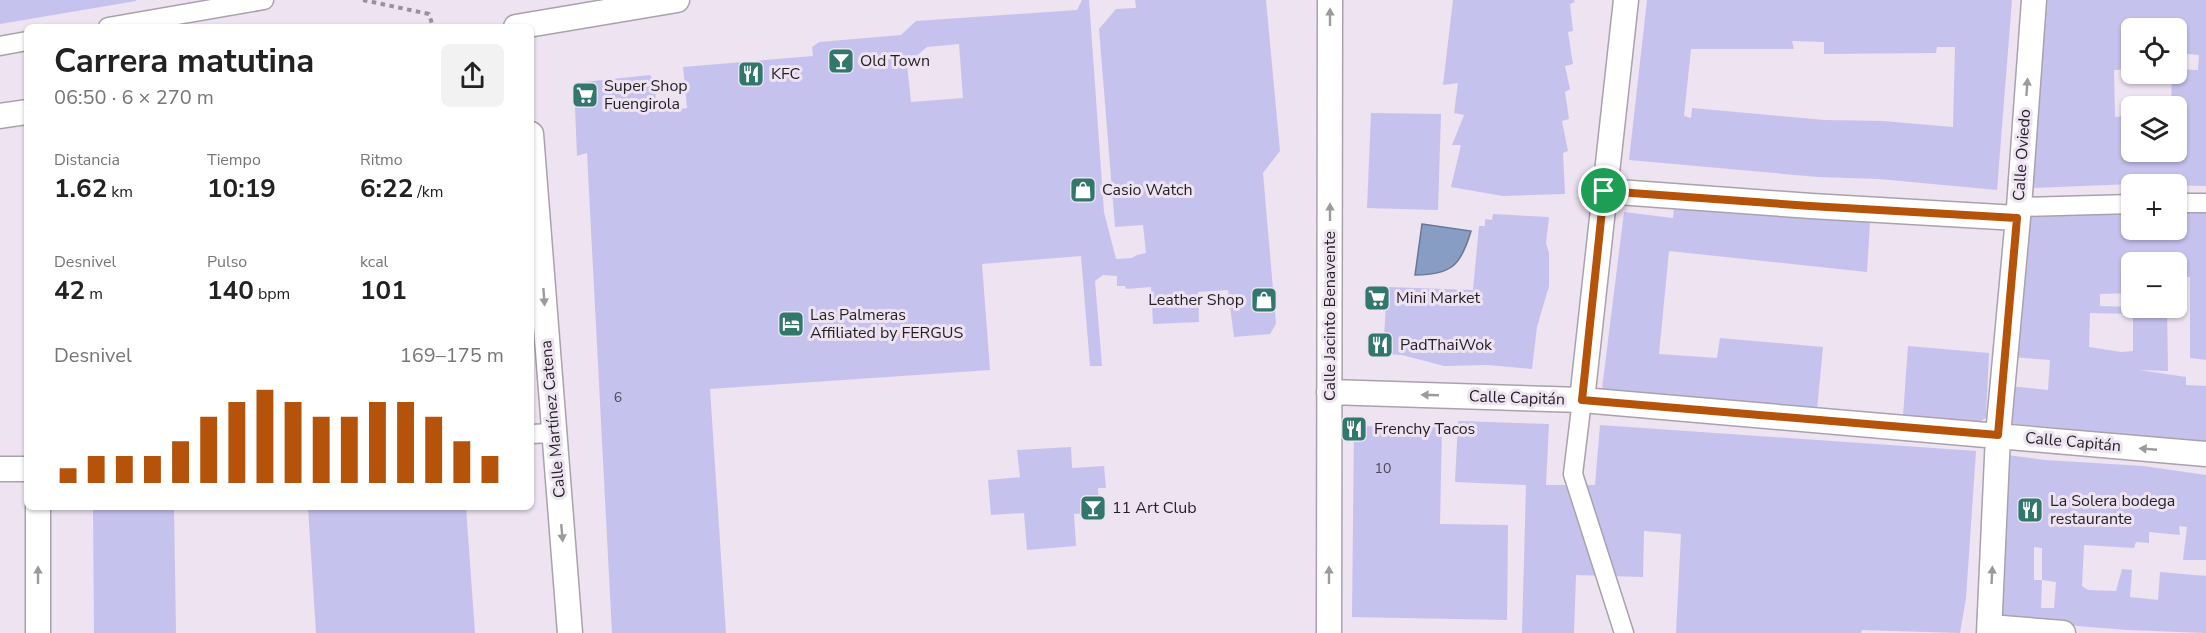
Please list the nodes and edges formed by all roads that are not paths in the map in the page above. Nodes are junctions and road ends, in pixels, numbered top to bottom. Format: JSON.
{"nodes":[{"id":1,"x":264,"y":0,"type":"edge"},
{"id":2,"x":677,"y":0,"type":"edge"},
{"id":3,"x":1330,"y":0,"type":"edge"},
{"id":4,"x":1626,"y":0,"type":"edge"},
{"id":5,"x":2034,"y":0,"type":"edge"},
{"id":6,"x":125,"y":24,"type":"edge"},
{"id":7,"x":534,"y":25,"type":"edge"},
{"id":8,"x":24,"y":42,"type":"edge"},
{"id":9,"x":0,"y":46,"type":"edge"},
{"id":10,"x":24,"y":112,"type":"edge"},
{"id":11,"x":0,"y":116,"type":"edge"},
{"id":12,"x":1604,"y":191,"type":"junction"},
{"id":13,"x":2206,"y":202,"type":"edge"},
{"id":14,"x":2187,"y":203,"type":"edge"},
{"id":15,"x":2121,"y":205,"type":"edge"},
{"id":16,"x":534,"y":209,"type":"edge"},
{"id":17,"x":2018,"y":213,"type":"junction"},
{"id":18,"x":1329,"y":392,"type":"junction"},
{"id":19,"x":1582,"y":400,"type":"junction"},
{"id":20,"x":543,"y":434,"type":"edge"},
{"id":21,"x":1998,"y":435,"type":"junction"},
{"id":22,"x":2206,"y":454,"type":"edge"},
{"id":23,"x":0,"y":469,"type":"edge"},
{"id":24,"x":24,"y":469,"type":"edge"},
{"id":25,"x":39,"y":510,"type":"edge"},
{"id":26,"x":1989,"y":630,"type":"edge"},
{"id":27,"x":39,"y":633,"type":"edge"},
{"id":28,"x":570,"y":633,"type":"edge"},
{"id":29,"x":1329,"y":633,"type":"edge"},
{"id":30,"x":1624,"y":633,"type":"edge"},
{"id":31,"x":2063,"y":633,"type":"edge"}],
"edges":[{"from":1,"to":6,"type":"street"},
{"from":2,"to":7,"type":"street"},
{"from":18,"to":3,"type":"street","name":"Calle Jacinto Benavente","one_way":true},
{"from":4,"to":12,"type":"street"},
{"from":17,"to":5,"type":"street","name":"Calle Oviedo","one_way":true},
{"from":8,"to":9,"type":"street"},
{"from":10,"to":11,"type":"street"},
{"from":12,"to":17,"type":"street"},
{"from":12,"to":19,"type":"street"},
{"from":13,"to":14,"type":"street"},
{"from":15,"to":17,"type":"street"},
{"from":16,"to":20,"type":"street","name":"Calle Martínez Catena","one_way":true},
{"from":17,"to":21,"type":"street","name":"Calle Oviedo"},
{"from":19,"to":18,"type":"street","name":"Calle Capitán","one_way":true},
{"from":29,"to":18,"type":"street","name":"Calle Jacinto Benavente","one_way":true},
{"from":19,"to":21,"type":"street","name":"Calle Capitán"},
{"from":19,"to":30,"type":"street"},
{"from":20,"to":28,"type":"street","name":"Calle Martínez Catena","one_way":true},
{"from":22,"to":21,"type":"street","name":"Calle Capitán","one_way":true},
{"from":26,"to":21,"type":"street","name":"Calle Oviedo","one_way":true},
{"from":23,"to":24,"type":"street"},
{"from":27,"to":25,"type":"street","one_way":true},
{"from":26,"to":31,"type":"street"}]}
